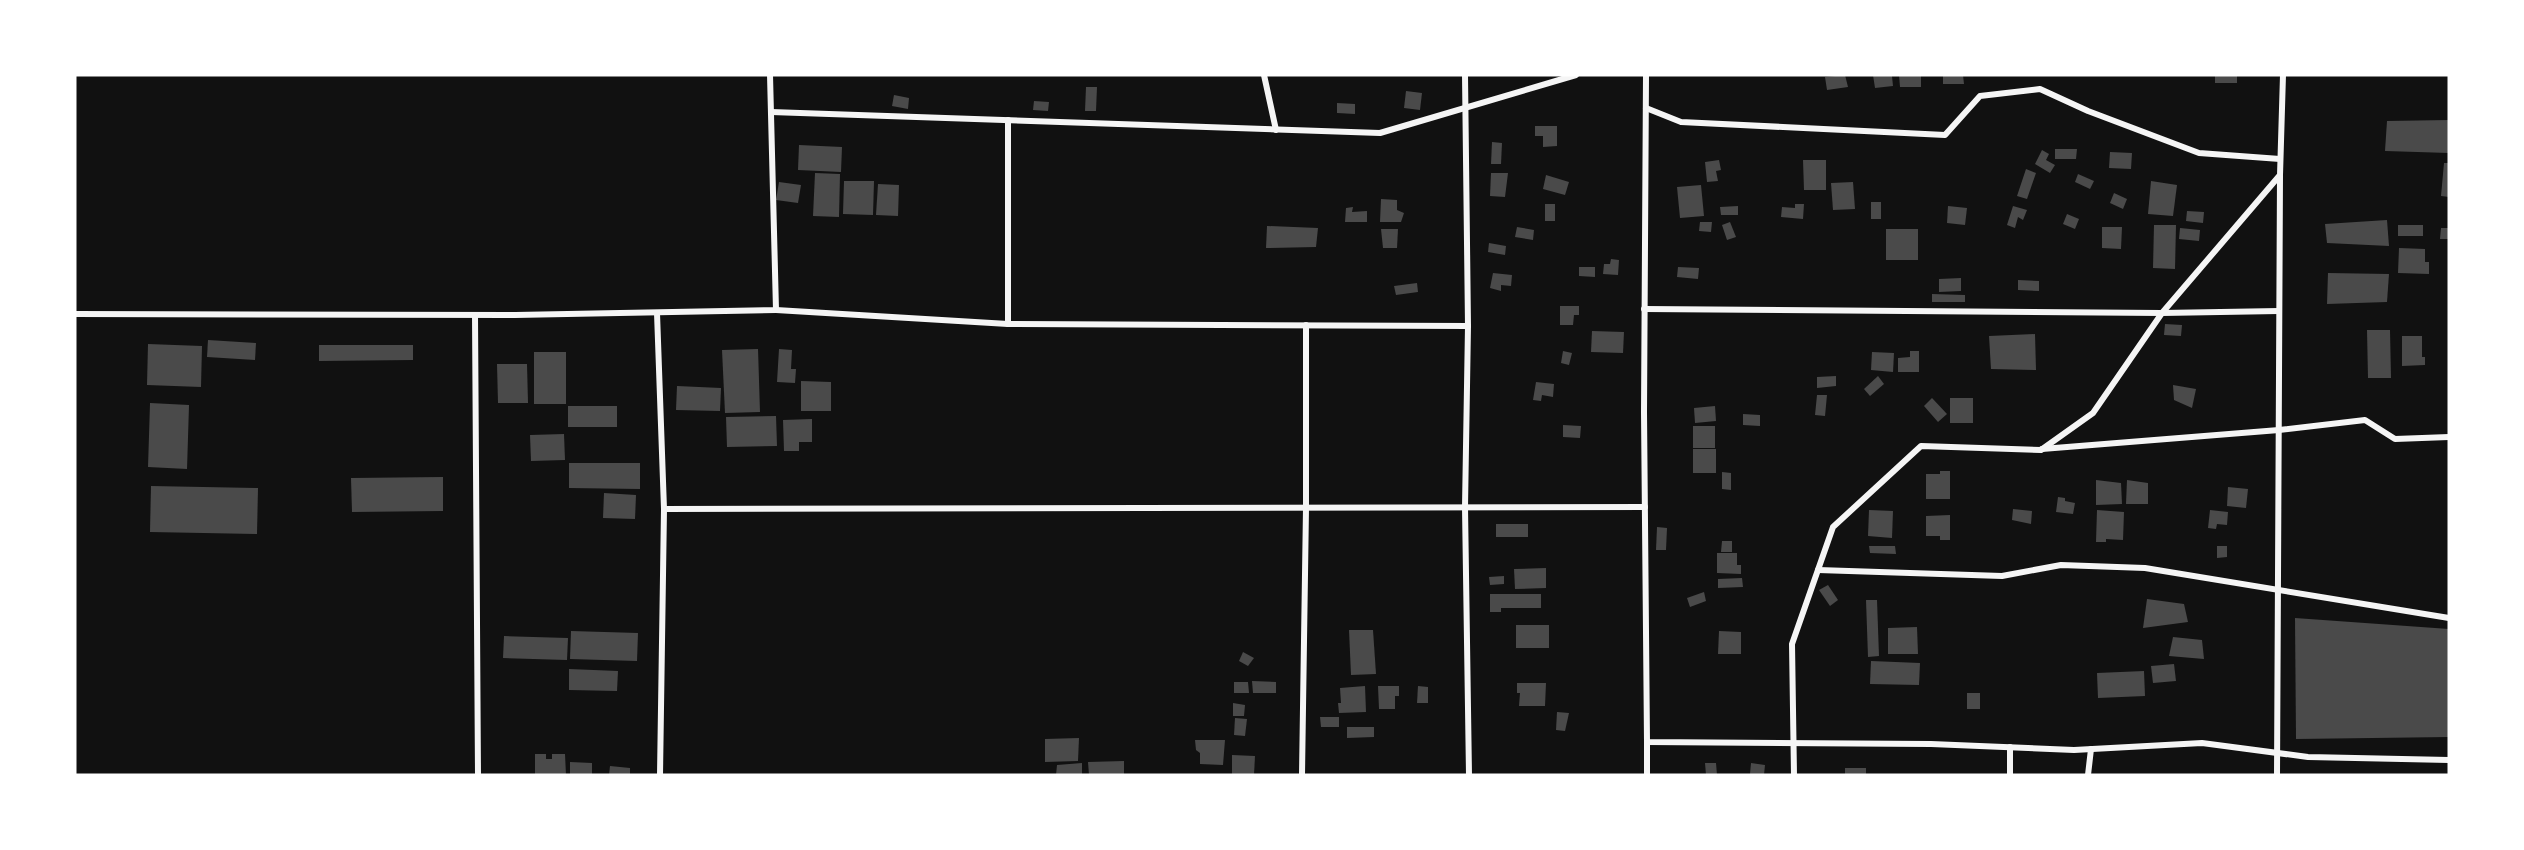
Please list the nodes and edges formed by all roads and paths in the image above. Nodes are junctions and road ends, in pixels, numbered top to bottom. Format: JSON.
{"nodes":[{"id":1,"x":770,"y":75,"type":"edge"},
{"id":2,"x":1264,"y":75,"type":"edge"},
{"id":3,"x":1465,"y":75,"type":"edge"},
{"id":4,"x":1576,"y":75,"type":"edge"},
{"id":5,"x":1646,"y":75,"type":"edge"},
{"id":6,"x":2283,"y":75,"type":"edge"},
{"id":7,"x":1467,"y":107,"type":"junction"},
{"id":8,"x":1646,"y":108,"type":"junction"},
{"id":9,"x":771,"y":112,"type":"junction"},
{"id":10,"x":1008,"y":120,"type":"junction"},
{"id":11,"x":1276,"y":130,"type":"junction"},
{"id":12,"x":2280,"y":159,"type":"junction"},
{"id":13,"x":2280,"y":175,"type":"junction"},
{"id":14,"x":1644,"y":309,"type":"junction"},
{"id":15,"x":776,"y":310,"type":"junction"},
{"id":16,"x":2279,"y":311,"type":"junction"},
{"id":17,"x":657,"y":313,"type":"junction"},
{"id":18,"x":2162,"y":313,"type":"junction"},
{"id":19,"x":75,"y":314,"type":"edge"},
{"id":20,"x":475,"y":315,"type":"junction"},
{"id":21,"x":1008,"y":324,"type":"junction"},
{"id":22,"x":1306,"y":325,"type":"junction"},
{"id":23,"x":1468,"y":326,"type":"junction"},
{"id":24,"x":2279,"y":430,"type":"junction"},
{"id":25,"x":2449,"y":437,"type":"edge"},
{"id":26,"x":2041,"y":450,"type":"junction"},
{"id":27,"x":1465,"y":507,"type":"junction"},
{"id":28,"x":1645,"y":507,"type":"junction"},
{"id":29,"x":1306,"y":508,"type":"junction"},
{"id":30,"x":664,"y":509,"type":"junction"},
{"id":31,"x":1818,"y":570,"type":"junction"},
{"id":32,"x":2278,"y":589,"type":"junction"},
{"id":33,"x":2449,"y":618,"type":"edge"},
{"id":34,"x":1647,"y":742,"type":"junction"},
{"id":35,"x":1794,"y":742,"type":"junction"},
{"id":36,"x":2010,"y":747,"type":"junction"},
{"id":37,"x":2091,"y":749,"type":"junction"},
{"id":38,"x":2277,"y":753,"type":"junction"},
{"id":39,"x":2449,"y":760,"type":"edge"},
{"id":40,"x":478,"y":775,"type":"edge"},
{"id":41,"x":660,"y":775,"type":"edge"},
{"id":42,"x":1302,"y":775,"type":"edge"},
{"id":43,"x":1469,"y":775,"type":"edge"},
{"id":44,"x":1647,"y":775,"type":"edge"},
{"id":45,"x":1794,"y":775,"type":"edge"},
{"id":46,"x":2010,"y":775,"type":"edge"},
{"id":47,"x":2088,"y":775,"type":"edge"},
{"id":48,"x":2277,"y":775,"type":"edge"}],
"edges":[{"from":1,"to":9,"type":"street"},
{"from":2,"to":11,"type":"street"},
{"from":3,"to":7,"type":"street"},
{"from":4,"to":7,"type":"street"},
{"from":5,"to":8,"type":"street"},
{"from":6,"to":12,"type":"street"},
{"from":7,"to":11,"type":"street"},
{"from":7,"to":23,"type":"street"},
{"from":8,"to":12,"type":"street"},
{"from":8,"to":14,"type":"street"},
{"from":9,"to":10,"type":"street"},
{"from":9,"to":15,"type":"street"},
{"from":10,"to":11,"type":"street"},
{"from":10,"to":21,"type":"street"},
{"from":12,"to":13,"type":"street"},
{"from":13,"to":16,"type":"street"},
{"from":13,"to":18,"type":"street"},
{"from":14,"to":18,"type":"street"},
{"from":14,"to":28,"type":"street"},
{"from":15,"to":17,"type":"street"},
{"from":15,"to":21,"type":"street"},
{"from":16,"to":18,"type":"street"},
{"from":16,"to":24,"type":"street"},
{"from":17,"to":20,"type":"street"},
{"from":17,"to":30,"type":"street"},
{"from":18,"to":26,"type":"street"},
{"from":19,"to":20,"type":"street"},
{"from":20,"to":40,"type":"street"},
{"from":21,"to":22,"type":"street"},
{"from":22,"to":23,"type":"street"},
{"from":22,"to":29,"type":"street"},
{"from":23,"to":27,"type":"street"},
{"from":24,"to":25,"type":"street"},
{"from":24,"to":26,"type":"street"},
{"from":24,"to":32,"type":"street"},
{"from":26,"to":31,"type":"street"},
{"from":27,"to":28,"type":"street"},
{"from":27,"to":29,"type":"street"},
{"from":27,"to":43,"type":"street"},
{"from":28,"to":34,"type":"street"},
{"from":29,"to":30,"type":"street"},
{"from":29,"to":42,"type":"street"},
{"from":30,"to":41,"type":"street"},
{"from":31,"to":32,"type":"street"},
{"from":31,"to":35,"type":"street"},
{"from":32,"to":33,"type":"street"},
{"from":32,"to":38,"type":"street"},
{"from":34,"to":35,"type":"street"},
{"from":34,"to":44,"type":"street"},
{"from":35,"to":36,"type":"street"},
{"from":35,"to":45,"type":"street"},
{"from":36,"to":37,"type":"street"},
{"from":36,"to":46,"type":"street"},
{"from":37,"to":38,"type":"street"},
{"from":37,"to":47,"type":"street"},
{"from":38,"to":39,"type":"street"},
{"from":38,"to":48,"type":"street"}]}
